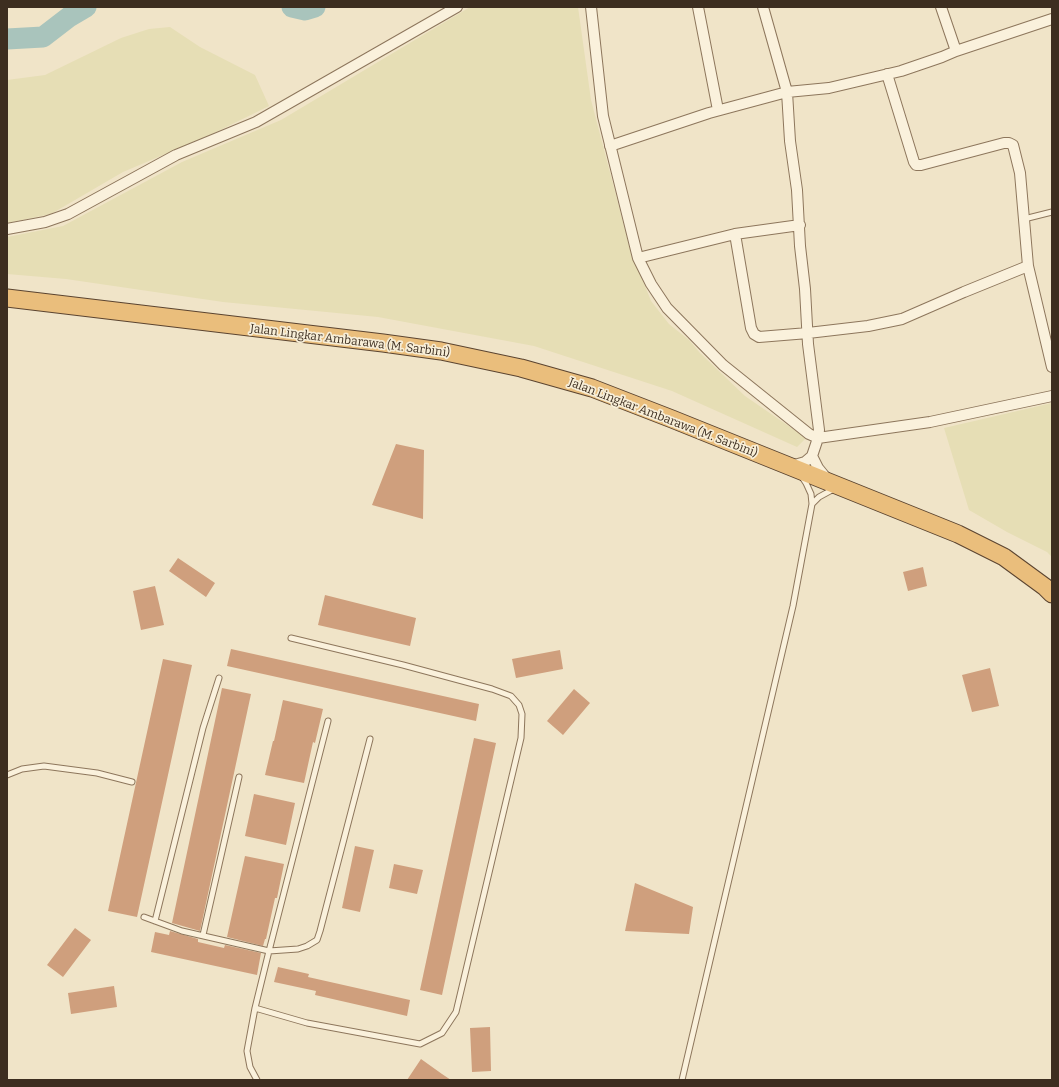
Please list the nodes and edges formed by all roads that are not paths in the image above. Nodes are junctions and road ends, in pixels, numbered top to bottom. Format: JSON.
{"nodes":[{"id":1,"x":457,"y":7,"type":"edge"},
{"id":2,"x":591,"y":7,"type":"edge"},
{"id":3,"x":698,"y":7,"type":"edge"},
{"id":4,"x":762,"y":7,"type":"edge"},
{"id":5,"x":941,"y":7,"type":"edge"},
{"id":6,"x":1052,"y":19,"type":"edge"},
{"id":7,"x":956,"y":51,"type":"junction"},
{"id":8,"x":887,"y":74,"type":"junction"},
{"id":9,"x":787,"y":92,"type":"junction"},
{"id":10,"x":718,"y":110,"type":"junction"},
{"id":11,"x":610,"y":146,"type":"junction"},
{"id":12,"x":1052,"y":212,"type":"edge"},
{"id":13,"x":1024,"y":219,"type":"junction"},
{"id":14,"x":800,"y":225,"type":"junction"},
{"id":15,"x":7,"y":229,"type":"edge"},
{"id":16,"x":735,"y":234,"type":"junction"},
{"id":17,"x":638,"y":258,"type":"junction"},
{"id":18,"x":1028,"y":266,"type":"junction"},
{"id":19,"x":7,"y":298,"type":"edge"},
{"id":20,"x":808,"y":333,"type":"junction"},
{"id":21,"x":1052,"y":367,"type":"edge"},
{"id":22,"x":1052,"y":396,"type":"edge"},
{"id":23,"x":818,"y":438,"type":"junction"},
{"id":24,"x":812,"y":456,"type":"junction"},
{"id":25,"x":792,"y":468,"type":"junction"},
{"id":26,"x":837,"y":485,"type":"junction"},
{"id":27,"x":812,"y":504,"type":"junction"},
{"id":28,"x":1052,"y":594,"type":"edge"},
{"id":29,"x":290,"y":638,"type":"dead end"},
{"id":30,"x":219,"y":678,"type":"dead end"},
{"id":31,"x":328,"y":721,"type":"dead end"},
{"id":32,"x":370,"y":739,"type":"dead end"},
{"id":33,"x":7,"y":775,"type":"edge"},
{"id":34,"x":239,"y":777,"type":"dead end"},
{"id":35,"x":132,"y":782,"type":"dead end"},
{"id":36,"x":144,"y":917,"type":"dead end"},
{"id":37,"x":155,"y":921,"type":"junction"},
{"id":38,"x":203,"y":935,"type":"junction"},
{"id":39,"x":269,"y":951,"type":"junction"},
{"id":40,"x":255,"y":1008,"type":"junction"},
{"id":41,"x":257,"y":1080,"type":"edge"},
{"id":42,"x":682,"y":1080,"type":"edge"}],
"edges":[{"from":1,"to":15,"type":"street"},
{"from":2,"to":11,"type":"street"},
{"from":3,"to":10,"type":"street"},
{"from":4,"to":9,"type":"street"},
{"from":5,"to":7,"type":"street"},
{"from":6,"to":7,"type":"street"},
{"from":7,"to":8,"type":"street"},
{"from":8,"to":9,"type":"street"},
{"from":8,"to":13,"type":"street"},
{"from":9,"to":10,"type":"street"},
{"from":9,"to":14,"type":"street"},
{"from":10,"to":11,"type":"street"},
{"from":11,"to":17,"type":"street"},
{"from":12,"to":13,"type":"lane"},
{"from":13,"to":18,"type":"street"},
{"from":14,"to":16,"type":"street"},
{"from":14,"to":20,"type":"street"},
{"from":16,"to":17,"type":"street"},
{"from":16,"to":20,"type":"street"},
{"from":17,"to":23,"type":"street"},
{"from":18,"to":20,"type":"street"},
{"from":18,"to":21,"type":"street"},
{"from":19,"to":25,"type":"highway","name":"Jalan Lingkar Ambarawa (M. Sarbini)"},
{"from":20,"to":23,"type":"street"},
{"from":22,"to":23,"type":"street"},
{"from":23,"to":24,"type":"street"},
{"from":24,"to":25,"type":"street"},
{"from":24,"to":26,"type":"street"},
{"from":25,"to":26,"type":"highway","name":"Jalan Lingkar Ambarawa (M. Sarbini)"},
{"from":25,"to":27,"type":"lane"},
{"from":26,"to":27,"type":"lane"},
{"from":26,"to":28,"type":"highway","name":"Jalan Lingkar Ambarawa (M. Sarbini)"},
{"from":27,"to":42,"type":"lane"},
{"from":29,"to":40,"type":"lane"},
{"from":30,"to":37,"type":"lane"},
{"from":31,"to":39,"type":"lane"},
{"from":32,"to":39,"type":"lane"},
{"from":33,"to":35,"type":"lane"},
{"from":34,"to":38,"type":"lane"},
{"from":36,"to":37,"type":"lane"},
{"from":37,"to":38,"type":"lane"},
{"from":38,"to":39,"type":"lane"},
{"from":39,"to":40,"type":"lane"},
{"from":40,"to":41,"type":"lane"}]}
